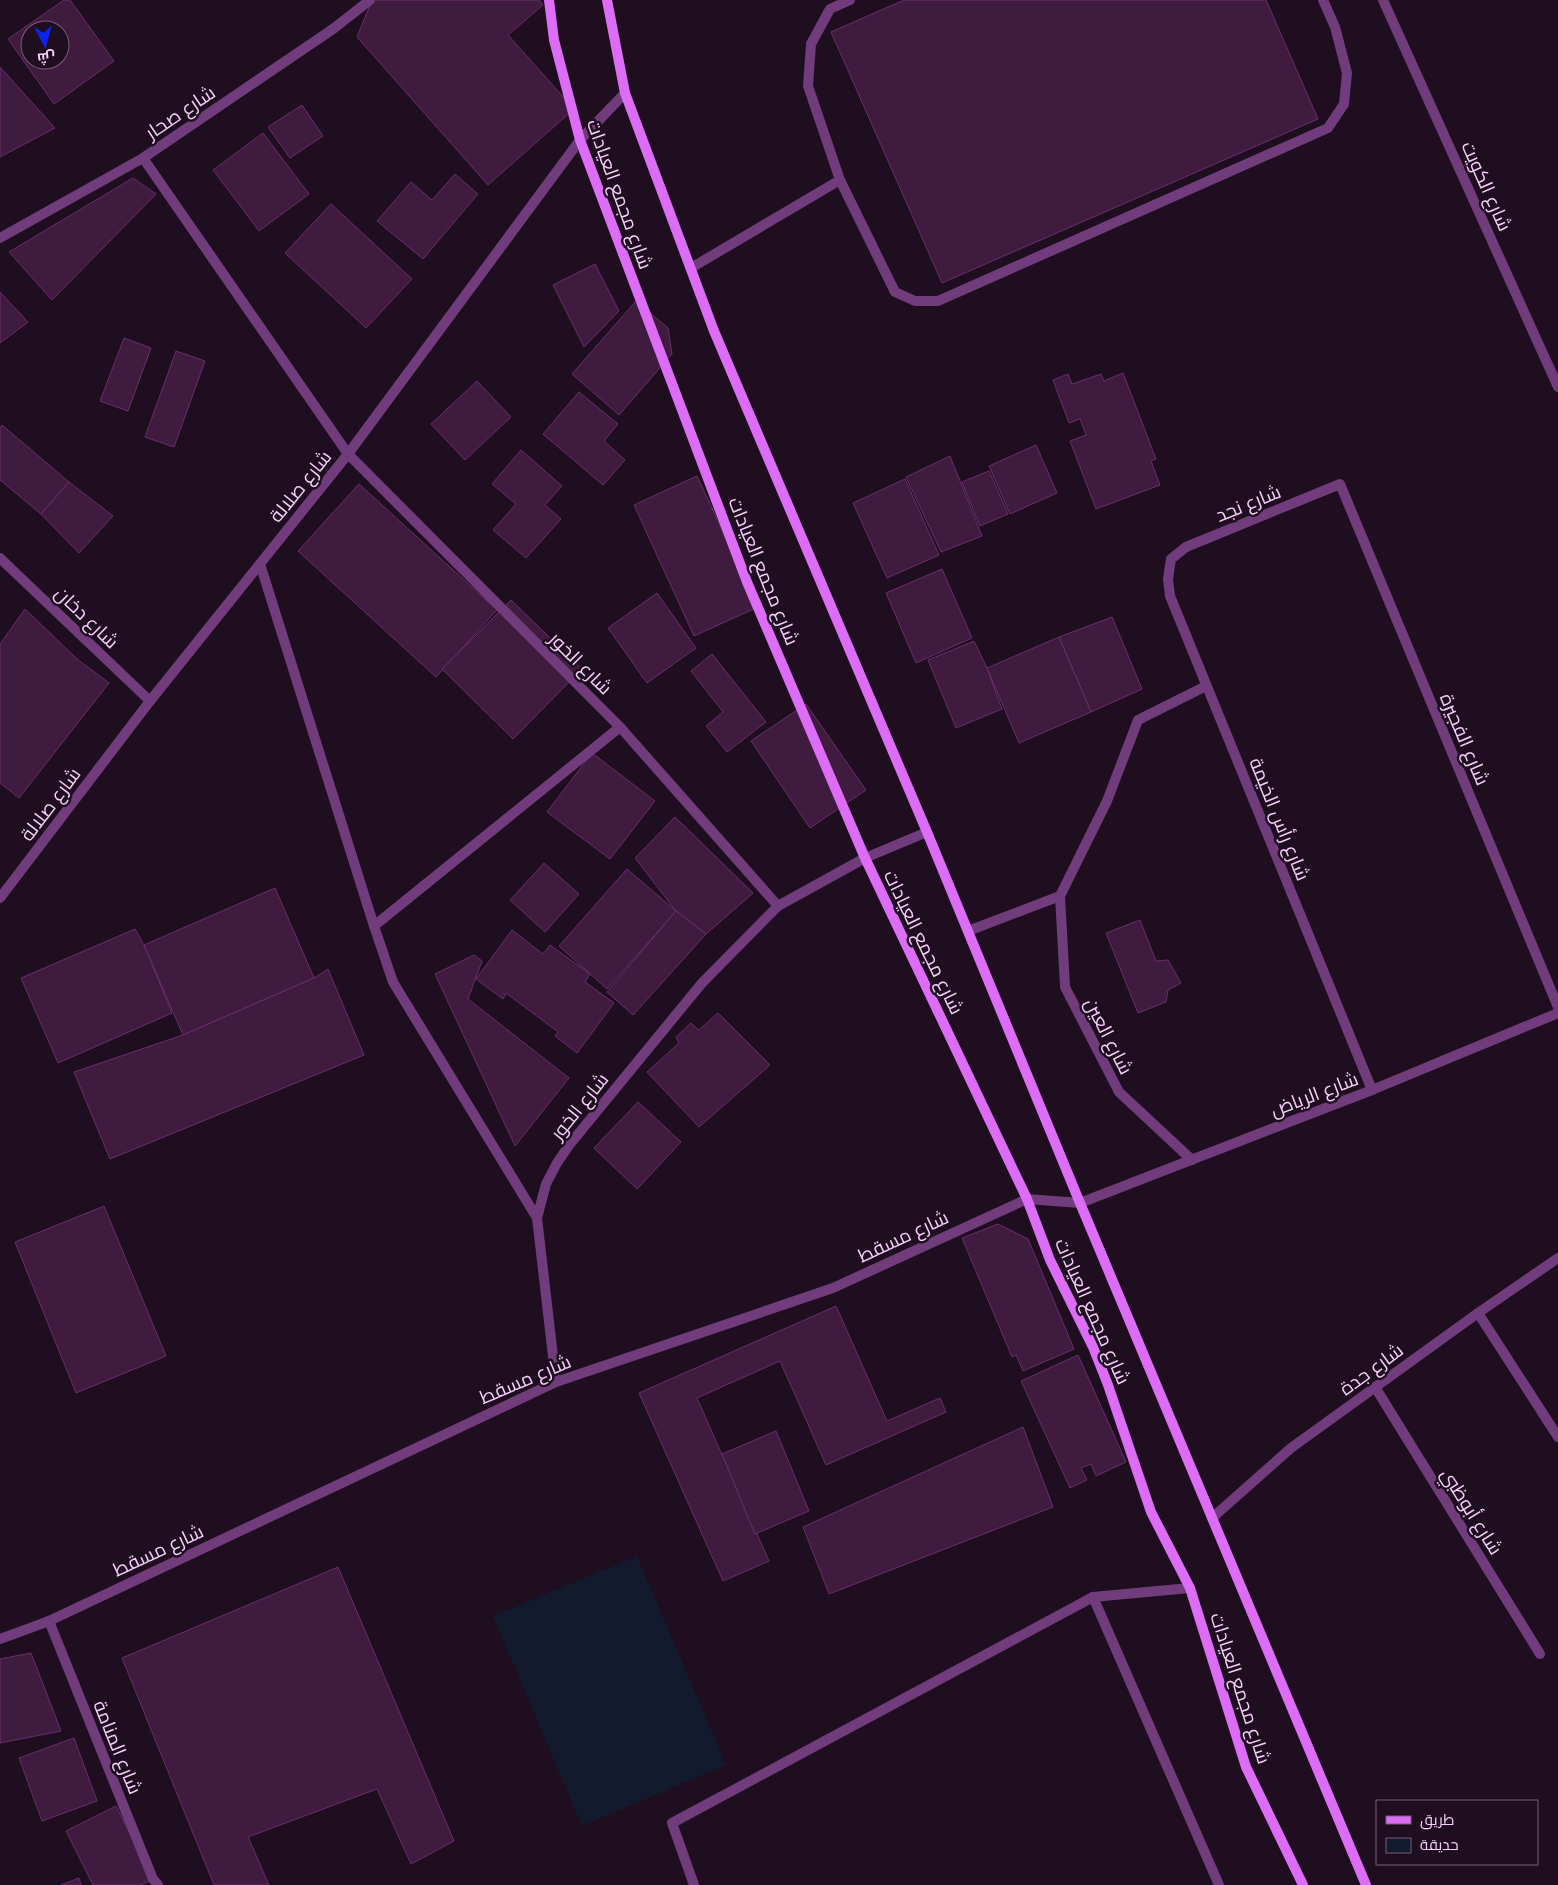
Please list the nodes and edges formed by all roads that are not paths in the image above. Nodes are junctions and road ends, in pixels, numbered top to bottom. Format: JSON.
{"nodes":[{"id":1,"x":370,"y":0,"type":"edge"},
{"id":2,"x":549,"y":0,"type":"edge"},
{"id":3,"x":607,"y":0,"type":"edge"},
{"id":4,"x":850,"y":0,"type":"edge"},
{"id":5,"x":1323,"y":0,"type":"edge"},
{"id":6,"x":1383,"y":0,"type":"edge"},
{"id":7,"x":625,"y":93,"type":"junction"},
{"id":8,"x":580,"y":140,"type":"junction"},
{"id":9,"x":143,"y":158,"type":"junction"},
{"id":10,"x":840,"y":180,"type":"junction"},
{"id":11,"x":0,"y":238,"type":"edge"},
{"id":12,"x":691,"y":268,"type":"junction"},
{"id":13,"x":1554,"y":364,"type":"edge"},
{"id":14,"x":1558,"y":387,"type":"edge"},
{"id":15,"x":348,"y":454,"type":"junction"},
{"id":16,"x":1340,"y":484,"type":"joint"},
{"id":17,"x":0,"y":558,"type":"edge"},
{"id":18,"x":1171,"y":559,"type":"joint"},
{"id":19,"x":260,"y":564,"type":"junction"},
{"id":20,"x":1206,"y":686,"type":"junction"},
{"id":21,"x":150,"y":701,"type":"junction"},
{"id":22,"x":620,"y":727,"type":"junction"},
{"id":23,"x":926,"y":832,"type":"junction"},
{"id":24,"x":865,"y":858,"type":"junction"},
{"id":25,"x":1060,"y":896,"type":"junction"},
{"id":26,"x":0,"y":898,"type":"edge"},
{"id":27,"x":778,"y":906,"type":"junction"},
{"id":28,"x":374,"y":926,"type":"junction"},
{"id":29,"x":968,"y":931,"type":"junction"},
{"id":30,"x":1558,"y":1008,"type":"edge"},
{"id":31,"x":1558,"y":1013,"type":"edge"},
{"id":32,"x":1372,"y":1090,"type":"junction"},
{"id":33,"x":1192,"y":1160,"type":"junction"},
{"id":34,"x":1028,"y":1199,"type":"junction"},
{"id":35,"x":1080,"y":1203,"type":"junction"},
{"id":36,"x":537,"y":1218,"type":"junction"},
{"id":37,"x":1558,"y":1258,"type":"edge"},
{"id":38,"x":1478,"y":1313,"type":"junction"},
{"id":39,"x":556,"y":1382,"type":"junction"},
{"id":40,"x":1375,"y":1387,"type":"junction"},
{"id":41,"x":1558,"y":1437,"type":"edge"},
{"id":42,"x":1212,"y":1518,"type":"junction"},
{"id":43,"x":1190,"y":1588,"type":"junction"},
{"id":44,"x":1093,"y":1597,"type":"junction"},
{"id":45,"x":48,"y":1621,"type":"junction"},
{"id":46,"x":0,"y":1639,"type":"edge"},
{"id":47,"x":1540,"y":1654,"type":"dead end"},
{"id":48,"x":158,"y":1885,"type":"edge"},
{"id":49,"x":694,"y":1885,"type":"edge"},
{"id":50,"x":1219,"y":1885,"type":"edge"},
{"id":51,"x":1304,"y":1885,"type":"edge"},
{"id":52,"x":1366,"y":1885,"type":"edge"}],
"edges":[{"from":1,"to":9,"type":"street","name":"شارع صحار"},
{"from":2,"to":8,"type":"main road","name":"شارع مجمع العيادات"},
{"from":3,"to":7,"type":"main road","name":"شارع مجمع العيادات"},
{"from":4,"to":10,"type":"street"},
{"from":5,"to":10,"type":"street"},
{"from":6,"to":13,"type":"street","name":"شارع الكويت"},
{"from":7,"to":8,"type":"street","name":"شارع صلالة"},
{"from":7,"to":12,"type":"main road","name":"شارع مجمع العيادات"},
{"from":8,"to":15,"type":"street","name":"شارع صلالة"},
{"from":8,"to":24,"type":"main road","name":"شارع مجمع العيادات"},
{"from":9,"to":11,"type":"street","name":"شارع صحار"},
{"from":9,"to":15,"type":"street","name":"شارع الخور"},
{"from":10,"to":12,"type":"street"},
{"from":12,"to":23,"type":"main road","name":"شارع مجمع العيادات"},
{"from":13,"to":14,"type":"street","name":"شارع الكويت"},
{"from":15,"to":19,"type":"street","name":"شارع صلالة"},
{"from":15,"to":22,"type":"street","name":"شارع الخور"},
{"from":16,"to":18,"type":"street","name":"شارع نجد"},
{"from":16,"to":30,"type":"street","name":"شارع الفجيرة"},
{"from":17,"to":21,"type":"street","name":"شارع دخان"},
{"from":18,"to":20,"type":"street","name":"شارع رأس الخيمة"},
{"from":19,"to":21,"type":"street","name":"شارع صلالة"},
{"from":19,"to":28,"type":"street"},
{"from":20,"to":25,"type":"street"},
{"from":20,"to":32,"type":"street","name":"شارع رأس الخيمة"},
{"from":21,"to":26,"type":"street","name":"شارع صلالة"},
{"from":22,"to":27,"type":"street","name":"شارع الخور"},
{"from":22,"to":28,"type":"street"},
{"from":23,"to":24,"type":"street","name":"شارع الخور"},
{"from":23,"to":29,"type":"main road","name":"شارع مجمع العيادات"},
{"from":24,"to":27,"type":"street","name":"شارع الخور"},
{"from":24,"to":34,"type":"main road","name":"شارع مجمع العيادات"},
{"from":25,"to":29,"type":"street"},
{"from":25,"to":33,"type":"street","name":"شارع العين"},
{"from":27,"to":36,"type":"street","name":"شارع الخور"},
{"from":28,"to":36,"type":"street"},
{"from":29,"to":35,"type":"main road","name":"شارع مجمع العيادات"},
{"from":31,"to":32,"type":"street","name":"شارع الرياض"},
{"from":32,"to":33,"type":"street","name":"شارع الرياض"},
{"from":33,"to":35,"type":"street","name":"شارع الرياض"},
{"from":34,"to":35,"type":"street","name":"شارع مسقط"},
{"from":34,"to":39,"type":"street","name":"شارع مسقط"},
{"from":34,"to":43,"type":"main road","name":"شارع مجمع العيادات"},
{"from":35,"to":42,"type":"main road","name":"شارع مجمع العيادات"},
{"from":36,"to":39,"type":"street","name":"شارع الخور"},
{"from":37,"to":38,"type":"street","name":"شارع جدة"},
{"from":38,"to":40,"type":"street","name":"شارع جدة"},
{"from":38,"to":41,"type":"street"},
{"from":39,"to":45,"type":"street","name":"شارع مسقط"},
{"from":40,"to":42,"type":"street","name":"شارع جدة"},
{"from":40,"to":47,"type":"street","name":"شارع أبوظبي"},
{"from":42,"to":52,"type":"main road","name":"شارع مجمع العيادات"},
{"from":43,"to":44,"type":"street"},
{"from":43,"to":51,"type":"main road","name":"شارع مجمع العيادات"},
{"from":44,"to":49,"type":"street"},
{"from":44,"to":50,"type":"street"},
{"from":45,"to":46,"type":"street","name":"شارع مسقط"},
{"from":45,"to":48,"type":"street","name":"شارع المنامة"}]}
